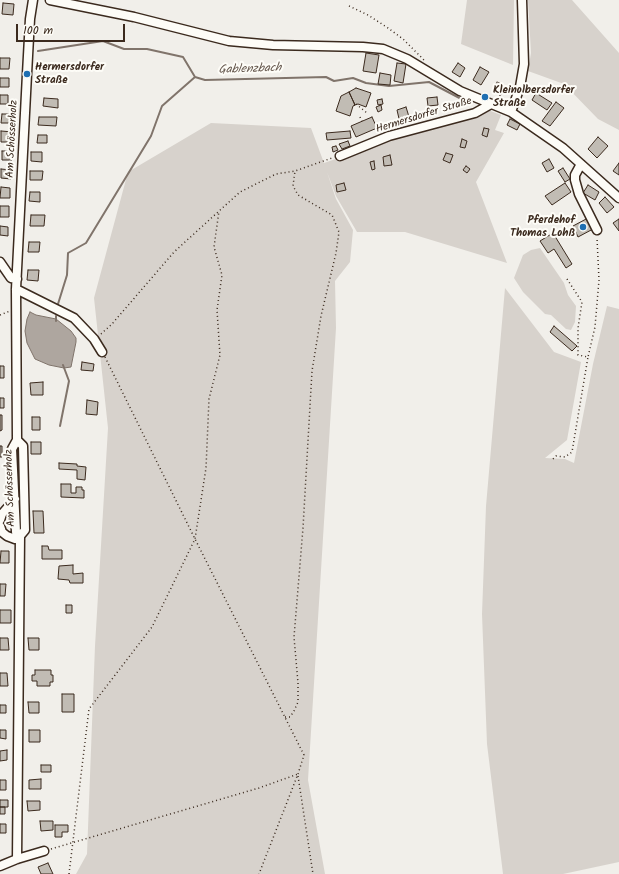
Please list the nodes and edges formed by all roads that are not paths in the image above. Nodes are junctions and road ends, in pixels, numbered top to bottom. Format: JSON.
{"nodes":[{"id":1,"x":34,"y":0,"type":"edge"},
{"id":2,"x":50,"y":0,"type":"edge"},
{"id":3,"x":522,"y":0,"type":"edge"},
{"id":4,"x":491,"y":104,"type":"junction"},
{"id":5,"x":511,"y":112,"type":"junction"},
{"id":6,"x":340,"y":156,"type":"road end"},
{"id":7,"x":581,"y":164,"type":"junction"},
{"id":8,"x":619,"y":198,"type":"edge"},
{"id":9,"x":597,"y":230,"type":"road end"},
{"id":10,"x":0,"y":262,"type":"edge"},
{"id":11,"x":17,"y":279,"type":"junction"},
{"id":12,"x":16,"y":289,"type":"junction"},
{"id":13,"x":102,"y":352,"type":"road end"},
{"id":14,"x":17,"y":440,"type":"junction"},
{"id":15,"x":15,"y":499,"type":"junction"},
{"id":16,"x":0,"y":520,"type":"edge"},
{"id":17,"x":0,"y":526,"type":"edge"},
{"id":18,"x":20,"y":536,"type":"junction"},
{"id":19,"x":44,"y":851,"type":"road end"},
{"id":20,"x":17,"y":860,"type":"junction"},
{"id":21,"x":0,"y":866,"type":"edge"}],
"edges":[{"from":1,"to":11,"type":"street","name":"Am Schösserholz"},
{"from":2,"to":4,"type":"street","name":"Hermersdorfer Straße"},
{"from":3,"to":5,"type":"street"},
{"from":4,"to":5,"type":"street","name":"Hermersdorfer Straße"},
{"from":4,"to":6,"type":"street","name":"Hermersdorfer Straße"},
{"from":5,"to":7,"type":"street","name":"Hermersdorfer Straße"},
{"from":7,"to":8,"type":"street","name":"Hermersdorfer Straße"},
{"from":7,"to":9,"type":"street"},
{"from":10,"to":11,"type":"street"},
{"from":11,"to":12,"type":"street","name":"Am Schösserholz"},
{"from":12,"to":13,"type":"street"},
{"from":12,"to":14,"type":"street","name":"Am Schösserholz"},
{"from":14,"to":15,"type":"street","name":"Am Schösserholz"},
{"from":14,"to":18,"type":"street","name":"Am Schösserholz"},
{"from":15,"to":16,"type":"street"},
{"from":15,"to":18,"type":"street","name":"Am Schösserholz"},
{"from":17,"to":18,"type":"street"},
{"from":18,"to":20,"type":"street","name":"Am Schösserholz"},
{"from":19,"to":20,"type":"street"},
{"from":20,"to":21,"type":"street"}]}
